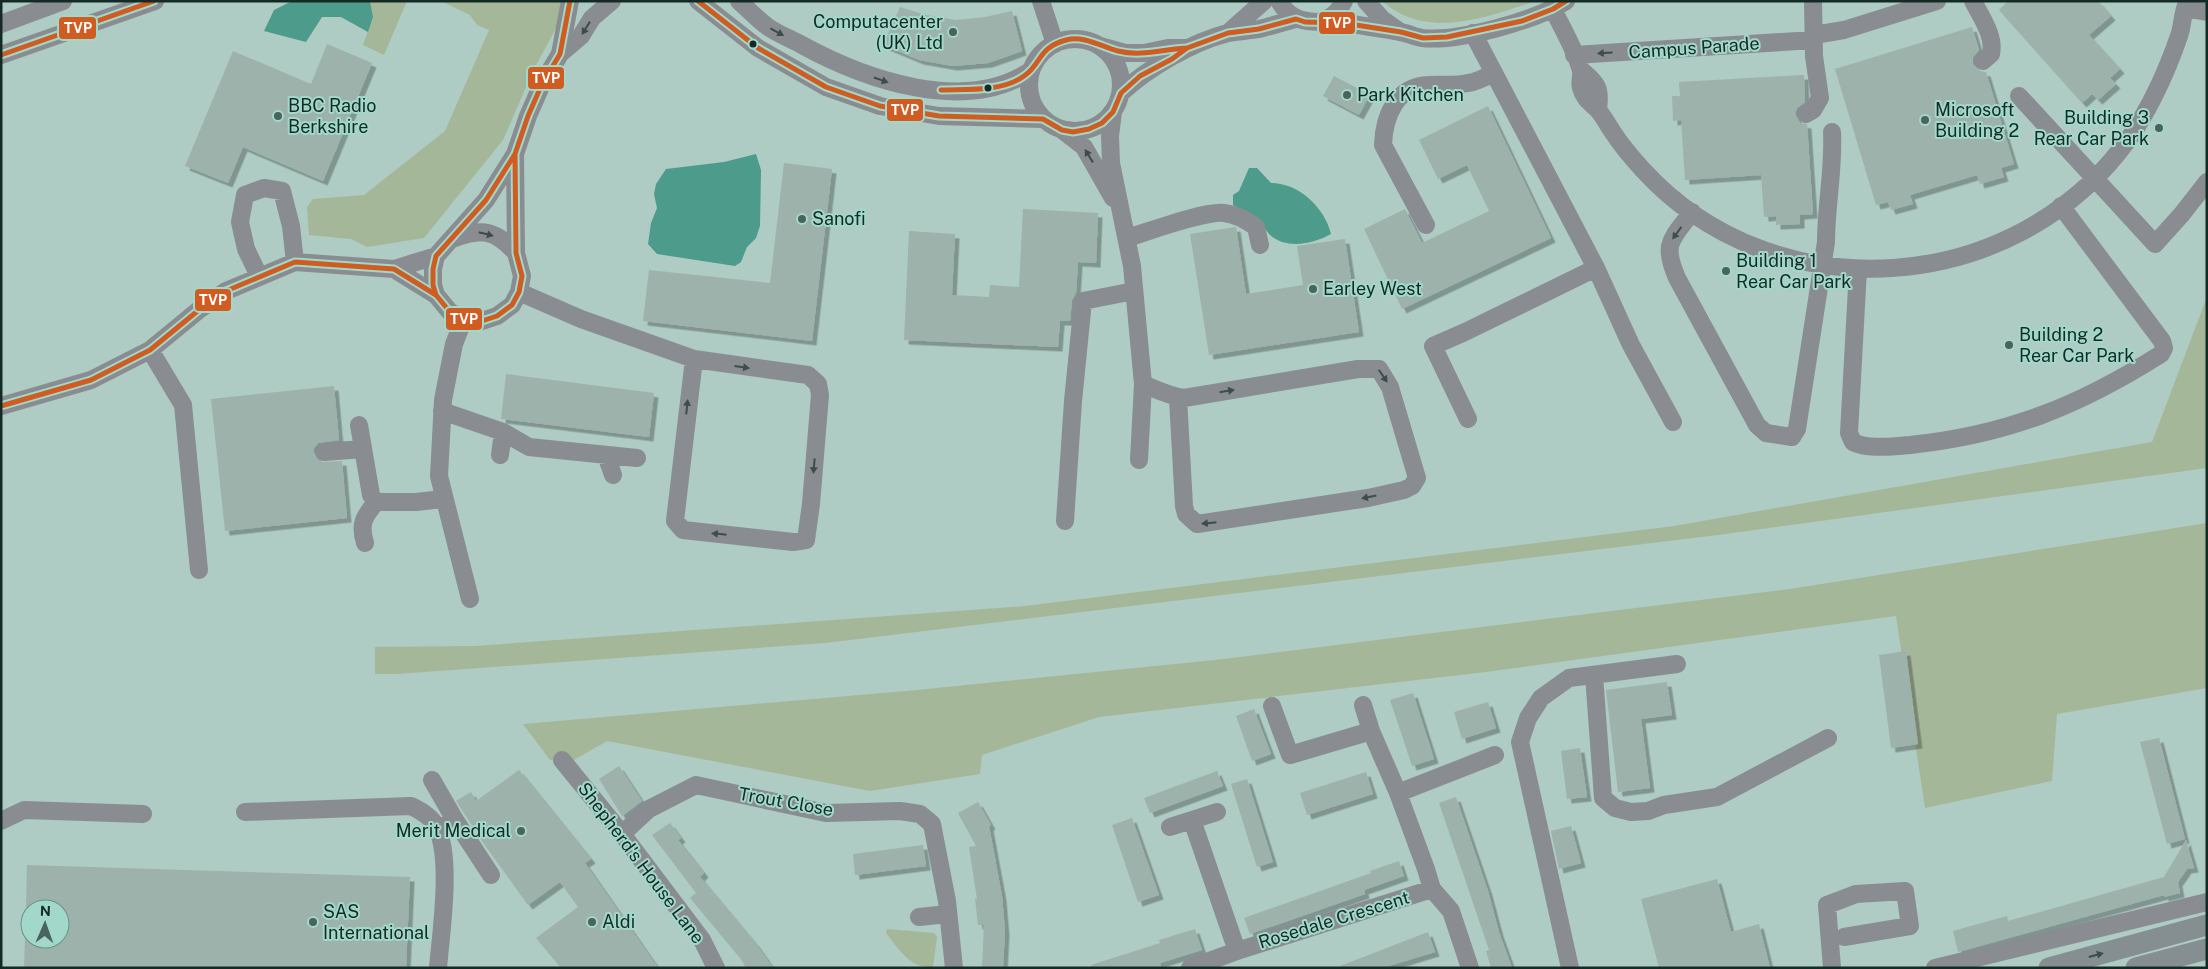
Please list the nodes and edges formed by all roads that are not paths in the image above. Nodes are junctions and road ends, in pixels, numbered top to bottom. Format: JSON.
{"nodes":[{"id":1,"x":63,"y":1,"type":"edge"},
{"id":2,"x":155,"y":1,"type":"edge"},
{"id":3,"x":570,"y":1,"type":"edge"},
{"id":4,"x":612,"y":1,"type":"edge"},
{"id":5,"x":698,"y":1,"type":"edge"},
{"id":6,"x":740,"y":1,"type":"edge"},
{"id":7,"x":1041,"y":1,"type":"edge"},
{"id":8,"x":1264,"y":1,"type":"edge"},
{"id":9,"x":1279,"y":1,"type":"edge"},
{"id":10,"x":1344,"y":1,"type":"edge"},
{"id":11,"x":1366,"y":1,"type":"edge"},
{"id":12,"x":1812,"y":1,"type":"edge"},
{"id":13,"x":1937,"y":1,"type":"edge"},
{"id":14,"x":1973,"y":1,"type":"edge"},
{"id":15,"x":2186,"y":4,"type":"edge"},
{"id":16,"x":1559,"y":5,"type":"edge"},
{"id":17,"x":2207,"y":12,"type":"edge"},
{"id":18,"x":1296,"y":19,"type":"junction"},
{"id":19,"x":1318,"y":22,"type":"junction"},
{"id":20,"x":1,"y":24,"type":"edge"},
{"id":21,"x":1401,"y":32,"type":"junction"},
{"id":22,"x":1228,"y":33,"type":"junction"},
{"id":23,"x":1473,"y":33,"type":"junction"},
{"id":24,"x":1814,"y":37,"type":"junction"},
{"id":25,"x":1055,"y":44,"type":"junction"},
{"id":26,"x":1099,"y":46,"type":"junction"},
{"id":27,"x":1187,"y":48,"type":"junction"},
{"id":28,"x":560,"y":54,"type":"junction"},
{"id":29,"x":1,"y":55,"type":"edge"},
{"id":30,"x":1983,"y":61,"type":"dead end"},
{"id":31,"x":1577,"y":63,"type":"junction"},
{"id":32,"x":1030,"y":71,"type":"junction"},
{"id":33,"x":1494,"y":73,"type":"junction"},
{"id":34,"x":1121,"y":93,"type":"junction"},
{"id":35,"x":2019,"y":96,"type":"dead end"},
{"id":36,"x":1113,"y":112,"type":"junction"},
{"id":37,"x":1806,"y":114,"type":"dead end"},
{"id":38,"x":1043,"y":119,"type":"junction"},
{"id":39,"x":1062,"y":130,"type":"junction"},
{"id":40,"x":1832,"y":132,"type":"dead end"},
{"id":41,"x":515,"y":154,"type":"junction"},
{"id":42,"x":2094,"y":178,"type":"junction"},
{"id":43,"x":2207,"y":182,"type":"edge"},
{"id":44,"x":2061,"y":206,"type":"junction"},
{"id":45,"x":1692,"y":212,"type":"junction"},
{"id":46,"x":1426,"y":226,"type":"dead end"},
{"id":47,"x":1127,"y":234,"type":"junction"},
{"id":48,"x":452,"y":239,"type":"junction"},
{"id":49,"x":1260,"y":245,"type":"dead end"},
{"id":50,"x":516,"y":253,"type":"junction"},
{"id":51,"x":436,"y":256,"type":"junction"},
{"id":52,"x":295,"y":262,"type":"junction"},
{"id":53,"x":1822,"y":265,"type":"junction"},
{"id":54,"x":1596,"y":268,"type":"junction"},
{"id":55,"x":394,"y":269,"type":"junction"},
{"id":56,"x":1858,"y":269,"type":"junction"},
{"id":57,"x":259,"y":276,"type":"junction"},
{"id":58,"x":1134,"y":291,"type":"junction"},
{"id":59,"x":519,"y":292,"type":"junction"},
{"id":60,"x":436,"y":295,"type":"junction"},
{"id":61,"x":464,"y":319,"type":"junction"},
{"id":62,"x":150,"y":350,"type":"junction"},
{"id":63,"x":694,"y":359,"type":"junction"},
{"id":64,"x":1143,"y":384,"type":"junction"},
{"id":65,"x":1178,"y":398,"type":"junction"},
{"id":66,"x":1,"y":406,"type":"edge"},
{"id":67,"x":442,"y":411,"type":"junction"},
{"id":68,"x":1468,"y":418,"type":"dead end"},
{"id":69,"x":1673,"y":422,"type":"dead end"},
{"id":70,"x":359,"y":425,"type":"dead end"},
{"id":71,"x":503,"y":432,"type":"junction"},
{"id":72,"x":364,"y":449,"type":"junction"},
{"id":73,"x":324,"y":452,"type":"dead end"},
{"id":74,"x":500,"y":454,"type":"dead end"},
{"id":75,"x":606,"y":455,"type":"junction"},
{"id":76,"x":637,"y":458,"type":"dead end"},
{"id":77,"x":1139,"y":460,"type":"dead end"},
{"id":78,"x":613,"y":475,"type":"dead end"},
{"id":79,"x":443,"y":499,"type":"junction"},
{"id":80,"x":376,"y":502,"type":"junction"},
{"id":81,"x":1065,"y":521,"type":"dead end"},
{"id":82,"x":364,"y":543,"type":"dead end"},
{"id":83,"x":199,"y":570,"type":"dead end"},
{"id":84,"x":470,"y":599,"type":"dead end"},
{"id":85,"x":1678,"y":664,"type":"dead end"},
{"id":86,"x":1594,"y":674,"type":"junction"},
{"id":87,"x":1363,"y":705,"type":"dead end"},
{"id":88,"x":1272,"y":706,"type":"dead end"},
{"id":89,"x":1371,"y":731,"type":"junction"},
{"id":90,"x":1828,"y":738,"type":"dead end"},
{"id":91,"x":1495,"y":754,"type":"dead end"},
{"id":92,"x":562,"y":760,"type":"dead end"},
{"id":93,"x":432,"y":780,"type":"dead end"},
{"id":94,"x":1398,"y":793,"type":"junction"},
{"id":95,"x":245,"y":812,"type":"dead end"},
{"id":96,"x":1217,"y":812,"type":"dead end"},
{"id":97,"x":143,"y":814,"type":"dead end"},
{"id":98,"x":5,"y":817,"type":"edge"},
{"id":99,"x":455,"y":820,"type":"junction"},
{"id":100,"x":1192,"y":820,"type":"junction"},
{"id":101,"x":1170,"y":827,"type":"dead end"},
{"id":102,"x":438,"y":829,"type":"junction"},
{"id":103,"x":622,"y":834,"type":"junction"},
{"id":104,"x":491,"y":875,"type":"dead end"},
{"id":105,"x":1432,"y":889,"type":"junction"},
{"id":106,"x":2207,"y":902,"type":"edge"},
{"id":107,"x":948,"y":914,"type":"junction"},
{"id":108,"x":919,"y":916,"type":"dead end"},
{"id":109,"x":2207,"y":925,"type":"edge"},
{"id":110,"x":1844,"y":937,"type":"dead end"},
{"id":111,"x":2207,"y":949,"type":"edge"},
{"id":112,"x":1237,"y":951,"type":"junction"},
{"id":113,"x":438,"y":968,"type":"edge"},
{"id":114,"x":716,"y":968,"type":"edge"},
{"id":115,"x":954,"y":968,"type":"edge"},
{"id":116,"x":1190,"y":968,"type":"edge"},
{"id":117,"x":1470,"y":968,"type":"edge"},
{"id":118,"x":1570,"y":968,"type":"edge"},
{"id":119,"x":1832,"y":968,"type":"edge"},
{"id":120,"x":1936,"y":968,"type":"edge"},
{"id":121,"x":2049,"y":968,"type":"edge"},
{"id":122,"x":2136,"y":968,"type":"edge"}],
"edges":[{"from":1,"to":20,"type":"street"},
{"from":2,"to":29,"type":"street"},
{"from":3,"to":28,"type":"street"},
{"from":4,"to":28,"type":"street","one_way":true},
{"from":5,"to":38,"type":"street"},
{"from":6,"to":32,"type":"street","one_way":true},
{"from":7,"to":25,"type":"street"},
{"from":8,"to":22,"type":"street"},
{"from":9,"to":18,"type":"street"},
{"from":10,"to":19,"type":"street"},
{"from":11,"to":21,"type":"street"},
{"from":12,"to":24,"type":"street"},
{"from":13,"to":24,"type":"street","name":"Campus Parade"},
{"from":14,"to":30,"type":"street"},
{"from":15,"to":17,"type":"street"},
{"from":15,"to":42,"type":"street"},
{"from":16,"to":23,"type":"street"},
{"from":16,"to":31,"type":"street"},
{"from":18,"to":19,"type":"street"},
{"from":18,"to":22,"type":"street"},
{"from":19,"to":21,"type":"street"},
{"from":21,"to":23,"type":"street"},
{"from":22,"to":27,"type":"street"},
{"from":23,"to":33,"type":"street"},
{"from":24,"to":31,"type":"street","name":"Campus Parade","one_way":true},
{"from":24,"to":37,"type":"street"},
{"from":25,"to":26,"type":"street"},
{"from":25,"to":32,"type":"street"},
{"from":26,"to":27,"type":"street"},
{"from":26,"to":34,"type":"street"},
{"from":27,"to":34,"type":"street"},
{"from":28,"to":41,"type":"street"},
{"from":31,"to":45,"type":"street"},
{"from":32,"to":38,"type":"street"},
{"from":33,"to":46,"type":"street"},
{"from":33,"to":54,"type":"street"},
{"from":34,"to":36,"type":"street"},
{"from":35,"to":42,"type":"street"},
{"from":36,"to":39,"type":"street"},
{"from":36,"to":47,"type":"street"},
{"from":38,"to":39,"type":"street"},
{"from":47,"to":39,"type":"street","one_way":true},
{"from":40,"to":53,"type":"street"},
{"from":41,"to":48,"type":"street"},
{"from":41,"to":50,"type":"street"},
{"from":42,"to":43,"type":"street"},
{"from":42,"to":44,"type":"street"},
{"from":44,"to":56,"type":"street"},
{"from":44,"to":56,"type":"street"},
{"from":45,"to":53,"type":"street"},
{"from":45,"to":53,"type":"street","one_way":true},
{"from":47,"to":49,"type":"street"},
{"from":47,"to":58,"type":"street"},
{"from":48,"to":50,"type":"street","one_way":true},
{"from":48,"to":51,"type":"street"},
{"from":50,"to":59,"type":"street"},
{"from":51,"to":55,"type":"street"},
{"from":51,"to":60,"type":"street"},
{"from":52,"to":55,"type":"street"},
{"from":52,"to":57,"type":"street"},
{"from":52,"to":57,"type":"street"},
{"from":53,"to":56,"type":"street"},
{"from":54,"to":68,"type":"street"},
{"from":54,"to":69,"type":"street"},
{"from":55,"to":60,"type":"street"},
{"from":57,"to":62,"type":"street"},
{"from":58,"to":64,"type":"street"},
{"from":58,"to":81,"type":"street"},
{"from":59,"to":61,"type":"street"},
{"from":59,"to":63,"type":"street"},
{"from":60,"to":61,"type":"street"},
{"from":61,"to":67,"type":"street"},
{"from":62,"to":66,"type":"street"},
{"from":62,"to":83,"type":"street"},
{"from":63,"to":63,"type":"street","one_way":true},
{"from":64,"to":65,"type":"street"},
{"from":64,"to":77,"type":"street"},
{"from":65,"to":65,"type":"street","one_way":true},
{"from":67,"to":71,"type":"street"},
{"from":67,"to":79,"type":"street"},
{"from":70,"to":72,"type":"street"},
{"from":71,"to":74,"type":"street"},
{"from":71,"to":75,"type":"street"},
{"from":72,"to":73,"type":"street"},
{"from":72,"to":80,"type":"street"},
{"from":75,"to":76,"type":"street"},
{"from":75,"to":78,"type":"street"},
{"from":79,"to":80,"type":"street"},
{"from":79,"to":84,"type":"street"},
{"from":80,"to":82,"type":"street"},
{"from":85,"to":86,"type":"street"},
{"from":86,"to":90,"type":"street"},
{"from":86,"to":118,"type":"street"},
{"from":87,"to":89,"type":"street","name":"Rosedale Crescent"},
{"from":88,"to":89,"type":"street"},
{"from":89,"to":94,"type":"street","name":"Rosedale Crescent"},
{"from":91,"to":94,"type":"street"},
{"from":92,"to":103,"type":"street","name":"Shepherd's House Lane"},
{"from":93,"to":99,"type":"street"},
{"from":94,"to":105,"type":"street","name":"Rosedale Crescent"},
{"from":95,"to":102,"type":"street"},
{"from":96,"to":100,"type":"street"},
{"from":97,"to":98,"type":"street"},
{"from":99,"to":102,"type":"street"},
{"from":99,"to":104,"type":"street"},
{"from":100,"to":101,"type":"street"},
{"from":100,"to":112,"type":"street","name":"Rosedale Crescent"},
{"from":102,"to":113,"type":"street"},
{"from":103,"to":107,"type":"street","name":"Trout Close"},
{"from":103,"to":114,"type":"street","name":"Shepherd's House Lane"},
{"from":105,"to":112,"type":"street","name":"Rosedale Crescent"},
{"from":105,"to":117,"type":"street","name":"Rosedale Crescent"},
{"from":106,"to":120,"type":"street"},
{"from":107,"to":108,"type":"street"},
{"from":107,"to":115,"type":"street","name":"Trout Close"},
{"from":121,"to":109,"type":"main road","one_way":true},
{"from":110,"to":119,"type":"street"},
{"from":111,"to":122,"type":"main road"},
{"from":112,"to":116,"type":"street","name":"Rosedale Crescent"}]}
